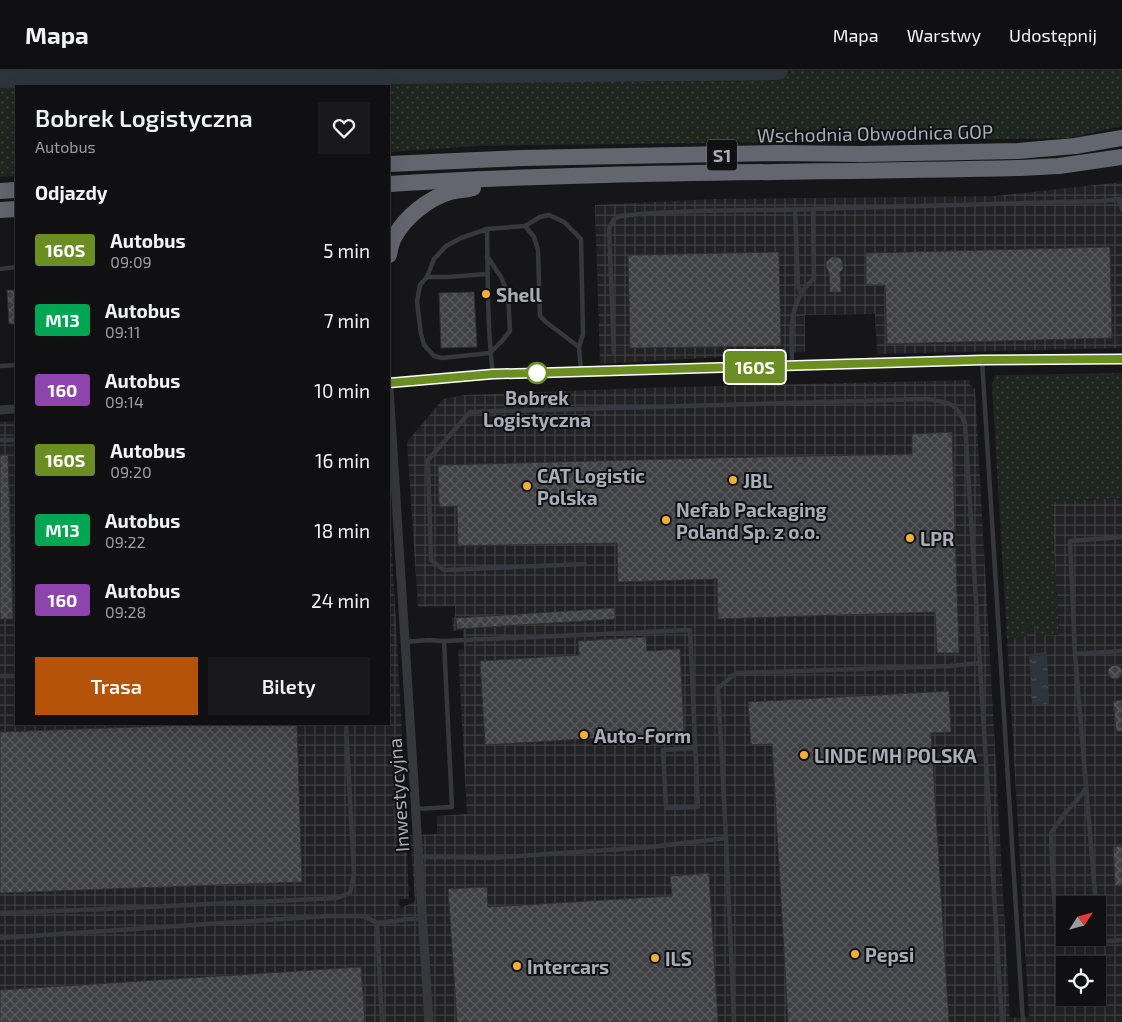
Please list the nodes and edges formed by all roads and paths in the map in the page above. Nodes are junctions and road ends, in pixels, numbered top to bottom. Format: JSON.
{"nodes":[{"id":1,"x":1122,"y":138,"type":"edge"},
{"id":2,"x":1122,"y":157,"type":"edge"},
{"id":3,"x":390,"y":164,"type":"edge"},
{"id":4,"x":550,"y":177,"type":"junction"},
{"id":5,"x":390,"y":184,"type":"edge"},
{"id":6,"x":15,"y":190,"type":"edge"},
{"id":7,"x":0,"y":191,"type":"edge"},
{"id":8,"x":1120,"y":200,"type":"edge"},
{"id":9,"x":15,"y":209,"type":"edge"},
{"id":10,"x":796,"y":209,"type":"junction"},
{"id":11,"x":813,"y":209,"type":"junction"},
{"id":12,"x":1122,"y":209,"type":"edge"},
{"id":13,"x":0,"y":210,"type":"edge"},
{"id":14,"x":525,"y":226,"type":"junction"},
{"id":15,"x":487,"y":229,"type":"junction"},
{"id":16,"x":390,"y":252,"type":"edge"},
{"id":17,"x":487,"y":256,"type":"junction"},
{"id":18,"x":15,"y":267,"type":"edge"},
{"id":19,"x":0,"y":269,"type":"edge"},
{"id":20,"x":487,"y":274,"type":"junction"},
{"id":21,"x":427,"y":277,"type":"junction"},
{"id":22,"x":801,"y":293,"type":"junction"},
{"id":23,"x":580,"y":347,"type":"junction"},
{"id":24,"x":490,"y":353,"type":"junction"},
{"id":25,"x":614,"y":353,"type":"dead end"},
{"id":26,"x":1122,"y":359,"type":"edge"},
{"id":27,"x":982,"y":360,"type":"junction"},
{"id":28,"x":15,"y":365,"type":"edge"},
{"id":29,"x":0,"y":366,"type":"edge"},
{"id":30,"x":792,"y":366,"type":"junction"},
{"id":31,"x":581,"y":372,"type":"junction"},
{"id":32,"x":493,"y":374,"type":"junction"},
{"id":33,"x":390,"y":382,"type":"edge"},
{"id":34,"x":390,"y":404,"type":"edge"},
{"id":35,"x":15,"y":408,"type":"edge"},
{"id":36,"x":0,"y":410,"type":"edge"},
{"id":37,"x":0,"y":440,"type":"edge"},
{"id":38,"x":15,"y":440,"type":"edge"},
{"id":39,"x":1122,"y":537,"type":"edge"},
{"id":40,"x":585,"y":564,"type":"dead end"},
{"id":41,"x":444,"y":641,"type":"junction"},
{"id":42,"x":404,"y":642,"type":"junction"},
{"id":43,"x":1122,"y":651,"type":"edge"},
{"id":44,"x":1075,"y":654,"type":"junction"},
{"id":45,"x":980,"y":663,"type":"junction"},
{"id":46,"x":0,"y":676,"type":"edge"},
{"id":47,"x":15,"y":676,"type":"edge"},
{"id":48,"x":346,"y":725,"type":"edge"},
{"id":49,"x":695,"y":748,"type":"junction"},
{"id":50,"x":1086,"y":788,"type":"junction"},
{"id":51,"x":415,"y":809,"type":"junction"},
{"id":52,"x":726,"y":838,"type":"junction"},
{"id":53,"x":418,"y":857,"type":"junction"},
{"id":54,"x":1095,"y":896,"type":"edge"},
{"id":55,"x":0,"y":913,"type":"edge"},
{"id":56,"x":422,"y":919,"type":"junction"},
{"id":57,"x":377,"y":923,"type":"junction"},
{"id":58,"x":1056,"y":924,"type":"edge"},
{"id":59,"x":0,"y":938,"type":"edge"},
{"id":60,"x":1122,"y":940,"type":"edge"},
{"id":61,"x":1106,"y":941,"type":"edge"},
{"id":62,"x":382,"y":1022,"type":"edge"},
{"id":63,"x":429,"y":1022,"type":"edge"},
{"id":64,"x":734,"y":1022,"type":"edge"},
{"id":65,"x":1002,"y":1022,"type":"edge"},
{"id":66,"x":1023,"y":1022,"type":"edge"}],
"edges":[{"from":1,"to":3,"type":"highway","name":"Wschodnia Obwodnica GOP","number":"S1"},
{"from":2,"to":4,"type":"highway","name":"Wschodnia Obwodnica GOP","number":"S1"},
{"from":4,"to":5,"type":"highway","name":"Wschodnia Obwodnica GOP","number":"S1"},
{"from":4,"to":16,"type":"highway"},
{"from":6,"to":7,"type":"highway"},
{"from":8,"to":11,"type":"lane"},
{"from":8,"to":12,"type":"lane"},
{"from":9,"to":13,"type":"highway"},
{"from":10,"to":11,"type":"lane"},
{"from":10,"to":22,"type":"lane"},
{"from":10,"to":25,"type":"lane"},
{"from":11,"to":22,"type":"lane"},
{"from":14,"to":15,"type":"lane"},
{"from":14,"to":23,"type":"lane"},
{"from":14,"to":23,"type":"lane"},
{"from":15,"to":17,"type":"lane"},
{"from":15,"to":21,"type":"lane"},
{"from":17,"to":20,"type":"lane"},
{"from":17,"to":24,"type":"lane"},
{"from":18,"to":19,"type":"lane"},
{"from":20,"to":21,"type":"lane"},
{"from":20,"to":24,"type":"lane"},
{"from":21,"to":24,"type":"lane"},
{"from":22,"to":30,"type":"lane"},
{"from":23,"to":31,"type":"lane"},
{"from":24,"to":32,"type":"lane"},
{"from":26,"to":27,"type":"street"},
{"from":27,"to":30,"type":"street"},
{"from":27,"to":66,"type":"lane"},
{"from":28,"to":29,"type":"lane"},
{"from":30,"to":31,"type":"street"},
{"from":31,"to":32,"type":"street"},
{"from":32,"to":33,"type":"street"},
{"from":34,"to":42,"type":"street","name":"Inwestycyjna"},
{"from":35,"to":36,"type":"street"},
{"from":37,"to":38,"type":"lane"},
{"from":39,"to":44,"type":"lane"},
{"from":40,"to":45,"type":"lane"},
{"from":41,"to":42,"type":"lane"},
{"from":41,"to":49,"type":"lane"},
{"from":41,"to":51,"type":"lane"},
{"from":42,"to":51,"type":"street","name":"Inwestycyjna"},
{"from":43,"to":44,"type":"lane"},
{"from":44,"to":50,"type":"lane"},
{"from":45,"to":52,"type":"lane"},
{"from":45,"to":65,"type":"lane"},
{"from":46,"to":47,"type":"lane"},
{"from":48,"to":55,"type":"lane"},
{"from":49,"to":49,"type":"lane"},
{"from":50,"to":54,"type":"lane"},
{"from":50,"to":58,"type":"lane"},
{"from":51,"to":53,"type":"street","name":"Inwestycyjna"},
{"from":52,"to":53,"type":"lane"},
{"from":52,"to":64,"type":"lane"},
{"from":53,"to":56,"type":"street","name":"Inwestycyjna"},
{"from":56,"to":57,"type":"lane"},
{"from":56,"to":63,"type":"street","name":"Inwestycyjna"},
{"from":57,"to":59,"type":"lane"},
{"from":57,"to":62,"type":"lane"},
{"from":60,"to":61,"type":"lane"}]}
